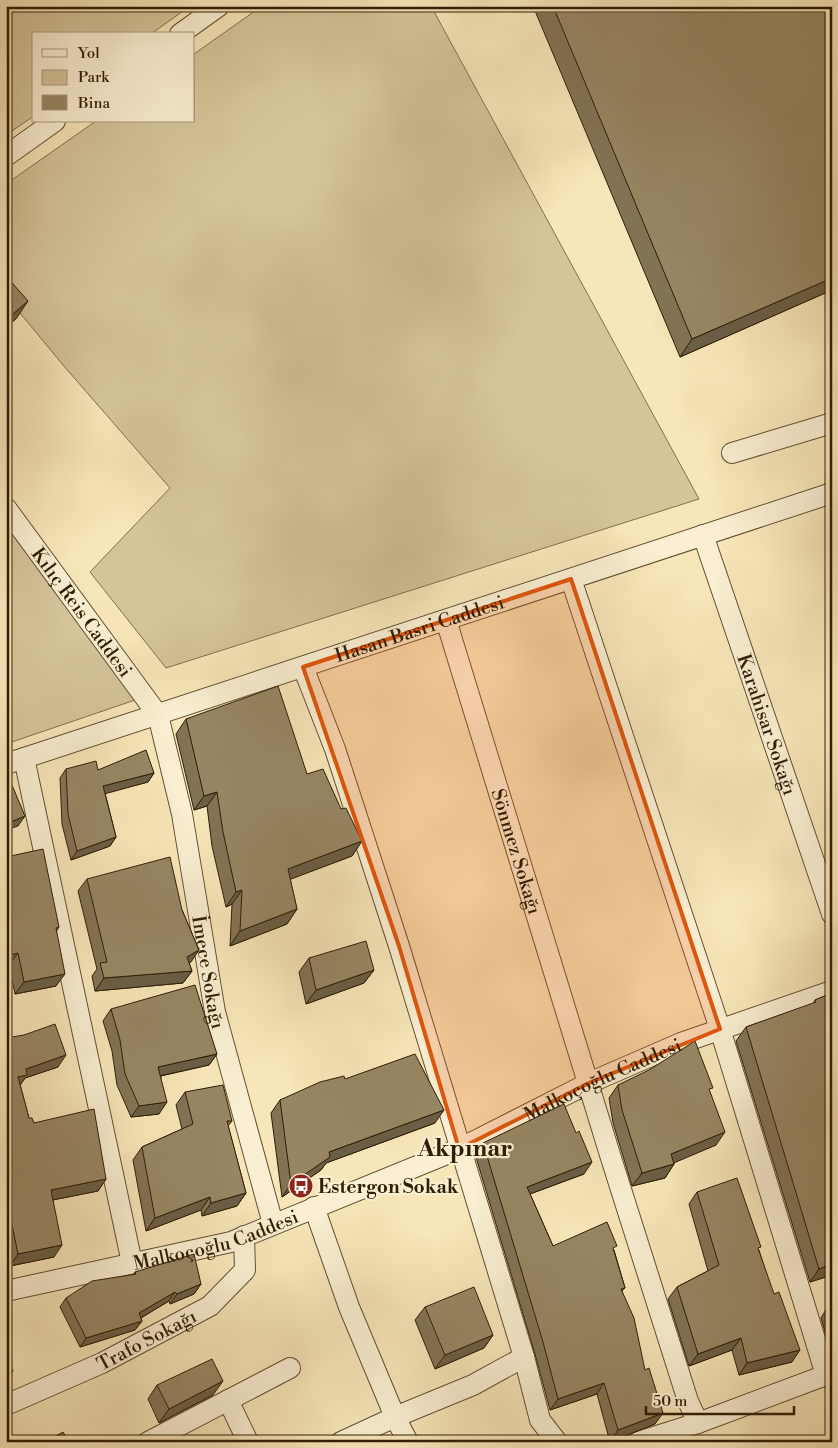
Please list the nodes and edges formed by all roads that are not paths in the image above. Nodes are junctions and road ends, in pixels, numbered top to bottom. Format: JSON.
{"nodes":[{"id":1,"x":219,"y":6,"type":"edge"},
{"id":2,"x":183,"y":32,"type":"edge"},
{"id":3,"x":55,"y":122,"type":"edge"},
{"id":4,"x":6,"y":156,"type":"edge"},
{"id":5,"x":832,"y":423,"type":"edge"},
{"id":6,"x":732,"y":453,"type":"dead end"},
{"id":7,"x":832,"y":493,"type":"edge"},
{"id":8,"x":6,"y":508,"type":"edge"},
{"id":9,"x":704,"y":535,"type":"junction"},
{"id":10,"x":571,"y":579,"type":"junction"},
{"id":11,"x":446,"y":620,"type":"junction"},
{"id":12,"x":303,"y":667,"type":"junction"},
{"id":13,"x":158,"y":715,"type":"junction"},
{"id":14,"x":15,"y":761,"type":"edge"},
{"id":15,"x":832,"y":914,"type":"edge"},
{"id":16,"x":832,"y":991,"type":"edge"},
{"id":17,"x":720,"y":1029,"type":"junction"},
{"id":18,"x":590,"y":1083,"type":"junction"},
{"id":19,"x":459,"y":1148,"type":"junction"},
{"id":20,"x":314,"y":1207,"type":"junction"},
{"id":21,"x":273,"y":1224,"type":"junction"},
{"id":22,"x":244,"y":1236,"type":"junction"},
{"id":23,"x":132,"y":1263,"type":"junction"},
{"id":24,"x":6,"y":1291,"type":"edge"},
{"id":25,"x":524,"y":1357,"type":"junction"},
{"id":26,"x":290,"y":1368,"type":"dead end"},
{"id":27,"x":829,"y":1374,"type":"edge"},
{"id":28,"x":228,"y":1400,"type":"junction"},
{"id":29,"x":6,"y":1405,"type":"edge"},
{"id":30,"x":395,"y":1417,"type":"junction"},
{"id":31,"x":698,"y":1423,"type":"junction"},
{"id":32,"x":148,"y":1442,"type":"edge"},
{"id":33,"x":248,"y":1442,"type":"edge"},
{"id":34,"x":341,"y":1442,"type":"edge"},
{"id":35,"x":408,"y":1442,"type":"edge"},
{"id":36,"x":557,"y":1442,"type":"edge"},
{"id":37,"x":638,"y":1442,"type":"edge"}],
"edges":[{"from":1,"to":2,"type":"street"},
{"from":3,"to":4,"type":"street"},
{"from":5,"to":6,"type":"street"},
{"from":7,"to":9,"type":"street","name":"Hasan Basri Caddesi"},
{"from":8,"to":13,"type":"street","name":"Kılıç Reis Caddesi"},
{"from":9,"to":10,"type":"street","name":"Hasan Basri Caddesi"},
{"from":9,"to":15,"type":"street","name":"Karahisar Sokağı"},
{"from":10,"to":11,"type":"street","name":"Hasan Basri Caddesi"},
{"from":10,"to":17,"type":"street"},
{"from":11,"to":12,"type":"street","name":"Hasan Basri Caddesi"},
{"from":11,"to":18,"type":"street","name":"Sönmez Sokağı"},
{"from":12,"to":13,"type":"street","name":"Hasan Basri Caddesi"},
{"from":12,"to":19,"type":"street"},
{"from":13,"to":14,"type":"street","name":"Hasan Basri Caddesi"},
{"from":13,"to":21,"type":"street","name":"İmece Sokağı"},
{"from":14,"to":23,"type":"street"},
{"from":16,"to":17,"type":"street","name":"Malkoçoğlu Caddesi"},
{"from":17,"to":18,"type":"street","name":"Malkoçoğlu Caddesi"},
{"from":17,"to":27,"type":"street"},
{"from":18,"to":19,"type":"street","name":"Malkoçoğlu Caddesi"},
{"from":18,"to":31,"type":"street","name":"Sönmez Sokağı"},
{"from":19,"to":20,"type":"street","name":"Malkoçoğlu Caddesi"},
{"from":19,"to":25,"type":"street"},
{"from":20,"to":21,"type":"street","name":"Malkoçoğlu Caddesi"},
{"from":20,"to":30,"type":"street"},
{"from":21,"to":22,"type":"street","name":"Malkoçoğlu Caddesi"},
{"from":22,"to":23,"type":"street","name":"Malkoçoğlu Caddesi"},
{"from":22,"to":29,"type":"street","name":"Trafo Sokağı"},
{"from":23,"to":24,"type":"street","name":"Malkoçoğlu Caddesi"},
{"from":25,"to":30,"type":"street"},
{"from":25,"to":36,"type":"street"},
{"from":26,"to":28,"type":"street"},
{"from":27,"to":31,"type":"street"},
{"from":28,"to":32,"type":"street"},
{"from":28,"to":33,"type":"street"},
{"from":30,"to":34,"type":"street"},
{"from":30,"to":35,"type":"street"},
{"from":31,"to":37,"type":"street"}]}
